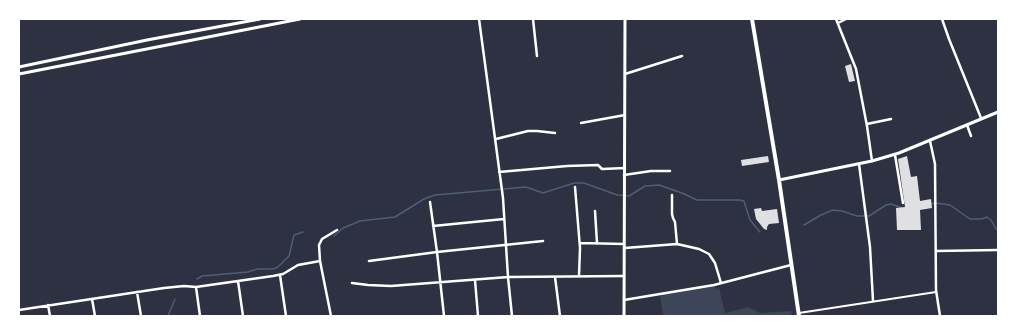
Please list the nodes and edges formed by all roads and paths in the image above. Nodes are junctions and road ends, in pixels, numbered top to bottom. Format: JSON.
{"nodes":[{"id":1,"x":260,"y":19,"type":"edge"},
{"id":2,"x":300,"y":19,"type":"edge"},
{"id":3,"x":479,"y":19,"type":"edge"},
{"id":4,"x":534,"y":19,"type":"edge"},
{"id":5,"x":625,"y":19,"type":"edge"},
{"id":6,"x":752,"y":19,"type":"edge"},
{"id":7,"x":836,"y":19,"type":"edge"},
{"id":8,"x":846,"y":19,"type":"edge"},
{"id":9,"x":942,"y":19,"type":"edge"},
{"id":10,"x":242,"y":21,"type":"edge"},
{"id":11,"x":838,"y":23,"type":"junction"},
{"id":12,"x":70,"y":56,"type":"junction"},
{"id":13,"x":537,"y":56,"type":"dead end"},
{"id":14,"x":682,"y":56,"type":"dead end"},
{"id":15,"x":71,"y":64,"type":"junction"},
{"id":16,"x":20,"y":67,"type":"edge"},
{"id":17,"x":20,"y":74,"type":"edge"},
{"id":18,"x":625,"y":74,"type":"junction"},
{"id":19,"x":998,"y":112,"type":"edge"},
{"id":20,"x":624,"y":115,"type":"junction"},
{"id":21,"x":981,"y":118,"type":"junction"},
{"id":22,"x":891,"y":119,"type":"dead end"},
{"id":23,"x":581,"y":123,"type":"dead end"},
{"id":24,"x":867,"y":124,"type":"junction"},
{"id":25,"x":967,"y":125,"type":"junction"},
{"id":26,"x":555,"y":133,"type":"dead end"},
{"id":27,"x":971,"y":136,"type":"dead end"},
{"id":28,"x":496,"y":139,"type":"junction"},
{"id":29,"x":930,"y":140,"type":"junction"},
{"id":30,"x":895,"y":155,"type":"junction"},
{"id":31,"x":872,"y":161,"type":"junction"},
{"id":32,"x":859,"y":164,"type":"junction"},
{"id":33,"x":625,"y":168,"type":"junction"},
{"id":34,"x":670,"y":171,"type":"dead end"},
{"id":35,"x":499,"y":172,"type":"junction"},
{"id":36,"x":624,"y":175,"type":"junction"},
{"id":37,"x":779,"y":180,"type":"junction"},
{"id":38,"x":575,"y":187,"type":"dead end"},
{"id":39,"x":672,"y":195,"type":"dead end"},
{"id":40,"x":430,"y":202,"type":"dead end"},
{"id":41,"x":903,"y":203,"type":"dead end"},
{"id":42,"x":595,"y":211,"type":"dead end"},
{"id":43,"x":504,"y":219,"type":"junction"},
{"id":44,"x":434,"y":226,"type":"junction"},
{"id":45,"x":337,"y":230,"type":"dead end"},
{"id":46,"x":543,"y":241,"type":"dead end"},
{"id":47,"x":580,"y":243,"type":"junction"},
{"id":48,"x":597,"y":243,"type":"junction"},
{"id":49,"x":677,"y":244,"type":"junction"},
{"id":50,"x":506,"y":245,"type":"junction"},
{"id":51,"x":625,"y":246,"type":"junction"},
{"id":52,"x":998,"y":250,"type":"edge"},
{"id":53,"x":936,"y":251,"type":"junction"},
{"id":54,"x":437,"y":252,"type":"junction"},
{"id":55,"x":320,"y":261,"type":"junction"},
{"id":56,"x":369,"y":261,"type":"dead end"},
{"id":57,"x":792,"y":264,"type":"junction"},
{"id":58,"x":280,"y":275,"type":"junction"},
{"id":59,"x":579,"y":276,"type":"junction"},
{"id":60,"x":624,"y":276,"type":"junction"},
{"id":61,"x":555,"y":277,"type":"junction"},
{"id":62,"x":508,"y":278,"type":"junction"},
{"id":63,"x":475,"y":280,"type":"junction"},
{"id":64,"x":238,"y":281,"type":"junction"},
{"id":65,"x":440,"y":282,"type":"junction"},
{"id":66,"x":352,"y":283,"type":"dead end"},
{"id":67,"x":721,"y":283,"type":"junction"},
{"id":68,"x":196,"y":287,"type":"junction"},
{"id":69,"x":137,"y":292,"type":"junction"},
{"id":70,"x":936,"y":292,"type":"junction"},
{"id":71,"x":92,"y":299,"type":"junction"},
{"id":72,"x":624,"y":300,"type":"junction"},
{"id":73,"x":873,"y":301,"type":"junction"},
{"id":74,"x":48,"y":305,"type":"junction"},
{"id":75,"x":19,"y":310,"type":"edge"},
{"id":76,"x":799,"y":315,"type":"edge"},
{"id":77,"x":50,"y":316,"type":"edge"},
{"id":78,"x":95,"y":316,"type":"edge"},
{"id":79,"x":141,"y":316,"type":"edge"},
{"id":80,"x":200,"y":316,"type":"edge"},
{"id":81,"x":243,"y":316,"type":"edge"},
{"id":82,"x":286,"y":316,"type":"edge"},
{"id":83,"x":331,"y":316,"type":"edge"},
{"id":84,"x":444,"y":316,"type":"edge"},
{"id":85,"x":478,"y":316,"type":"edge"},
{"id":86,"x":512,"y":316,"type":"edge"},
{"id":87,"x":560,"y":316,"type":"edge"},
{"id":88,"x":624,"y":316,"type":"edge"},
{"id":89,"x":940,"y":316,"type":"edge"}],
"edges":[{"from":1,"to":10,"type":"street"},
{"from":2,"to":15,"type":"street"},
{"from":3,"to":28,"type":"street"},
{"from":4,"to":13,"type":"street"},
{"from":5,"to":18,"type":"street"},
{"from":6,"to":37,"type":"main road"},
{"from":7,"to":11,"type":"street"},
{"from":8,"to":11,"type":"street"},
{"from":9,"to":21,"type":"street"},
{"from":10,"to":12,"type":"street"},
{"from":11,"to":24,"type":"street"},
{"from":12,"to":15,"type":"street"},
{"from":12,"to":16,"type":"street"},
{"from":14,"to":18,"type":"street"},
{"from":15,"to":17,"type":"street"},
{"from":16,"to":17,"type":"street"},
{"from":18,"to":20,"type":"street"},
{"from":19,"to":21,"type":"street"},
{"from":20,"to":23,"type":"street"},
{"from":20,"to":33,"type":"street"},
{"from":21,"to":25,"type":"street"},
{"from":22,"to":24,"type":"street"},
{"from":24,"to":31,"type":"street"},
{"from":25,"to":27,"type":"street"},
{"from":25,"to":29,"type":"street"},
{"from":26,"to":28,"type":"street"},
{"from":28,"to":35,"type":"street"},
{"from":29,"to":30,"type":"street"},
{"from":29,"to":53,"type":"street"},
{"from":30,"to":31,"type":"street"},
{"from":30,"to":41,"type":"street"},
{"from":31,"to":32,"type":"street"},
{"from":32,"to":37,"type":"street"},
{"from":32,"to":73,"type":"street"},
{"from":33,"to":35,"type":"street"},
{"from":33,"to":36,"type":"street"},
{"from":34,"to":36,"type":"street"},
{"from":35,"to":43,"type":"street"},
{"from":36,"to":51,"type":"street"},
{"from":37,"to":57,"type":"main road"},
{"from":38,"to":47,"type":"street"},
{"from":39,"to":49,"type":"street"},
{"from":40,"to":44,"type":"street"},
{"from":42,"to":48,"type":"street"},
{"from":43,"to":44,"type":"street"},
{"from":43,"to":50,"type":"street"},
{"from":44,"to":54,"type":"street"},
{"from":45,"to":55,"type":"street"},
{"from":46,"to":50,"type":"street"},
{"from":47,"to":48,"type":"street"},
{"from":47,"to":59,"type":"street"},
{"from":48,"to":51,"type":"street"},
{"from":49,"to":51,"type":"street"},
{"from":49,"to":67,"type":"street"},
{"from":50,"to":54,"type":"street"},
{"from":50,"to":62,"type":"street"},
{"from":51,"to":60,"type":"street"},
{"from":52,"to":53,"type":"street"},
{"from":53,"to":70,"type":"street"},
{"from":54,"to":56,"type":"street"},
{"from":54,"to":65,"type":"street"},
{"from":55,"to":58,"type":"street"},
{"from":55,"to":83,"type":"street"},
{"from":57,"to":67,"type":"street"},
{"from":57,"to":76,"type":"main road"},
{"from":58,"to":64,"type":"street"},
{"from":58,"to":82,"type":"street"},
{"from":59,"to":60,"type":"street"},
{"from":59,"to":61,"type":"street"},
{"from":60,"to":72,"type":"street"},
{"from":61,"to":62,"type":"street"},
{"from":61,"to":87,"type":"street"},
{"from":62,"to":63,"type":"street"},
{"from":62,"to":86,"type":"street"},
{"from":63,"to":65,"type":"street"},
{"from":63,"to":85,"type":"street"},
{"from":64,"to":68,"type":"street"},
{"from":64,"to":81,"type":"street"},
{"from":65,"to":66,"type":"street"},
{"from":65,"to":84,"type":"street"},
{"from":67,"to":72,"type":"street"},
{"from":68,"to":69,"type":"street"},
{"from":68,"to":80,"type":"street"},
{"from":69,"to":71,"type":"street"},
{"from":69,"to":79,"type":"street"},
{"from":70,"to":73,"type":"street"},
{"from":70,"to":89,"type":"street"},
{"from":71,"to":74,"type":"street"},
{"from":71,"to":78,"type":"street"},
{"from":72,"to":88,"type":"street"},
{"from":73,"to":76,"type":"street"},
{"from":74,"to":75,"type":"street"},
{"from":74,"to":77,"type":"street"}]}
